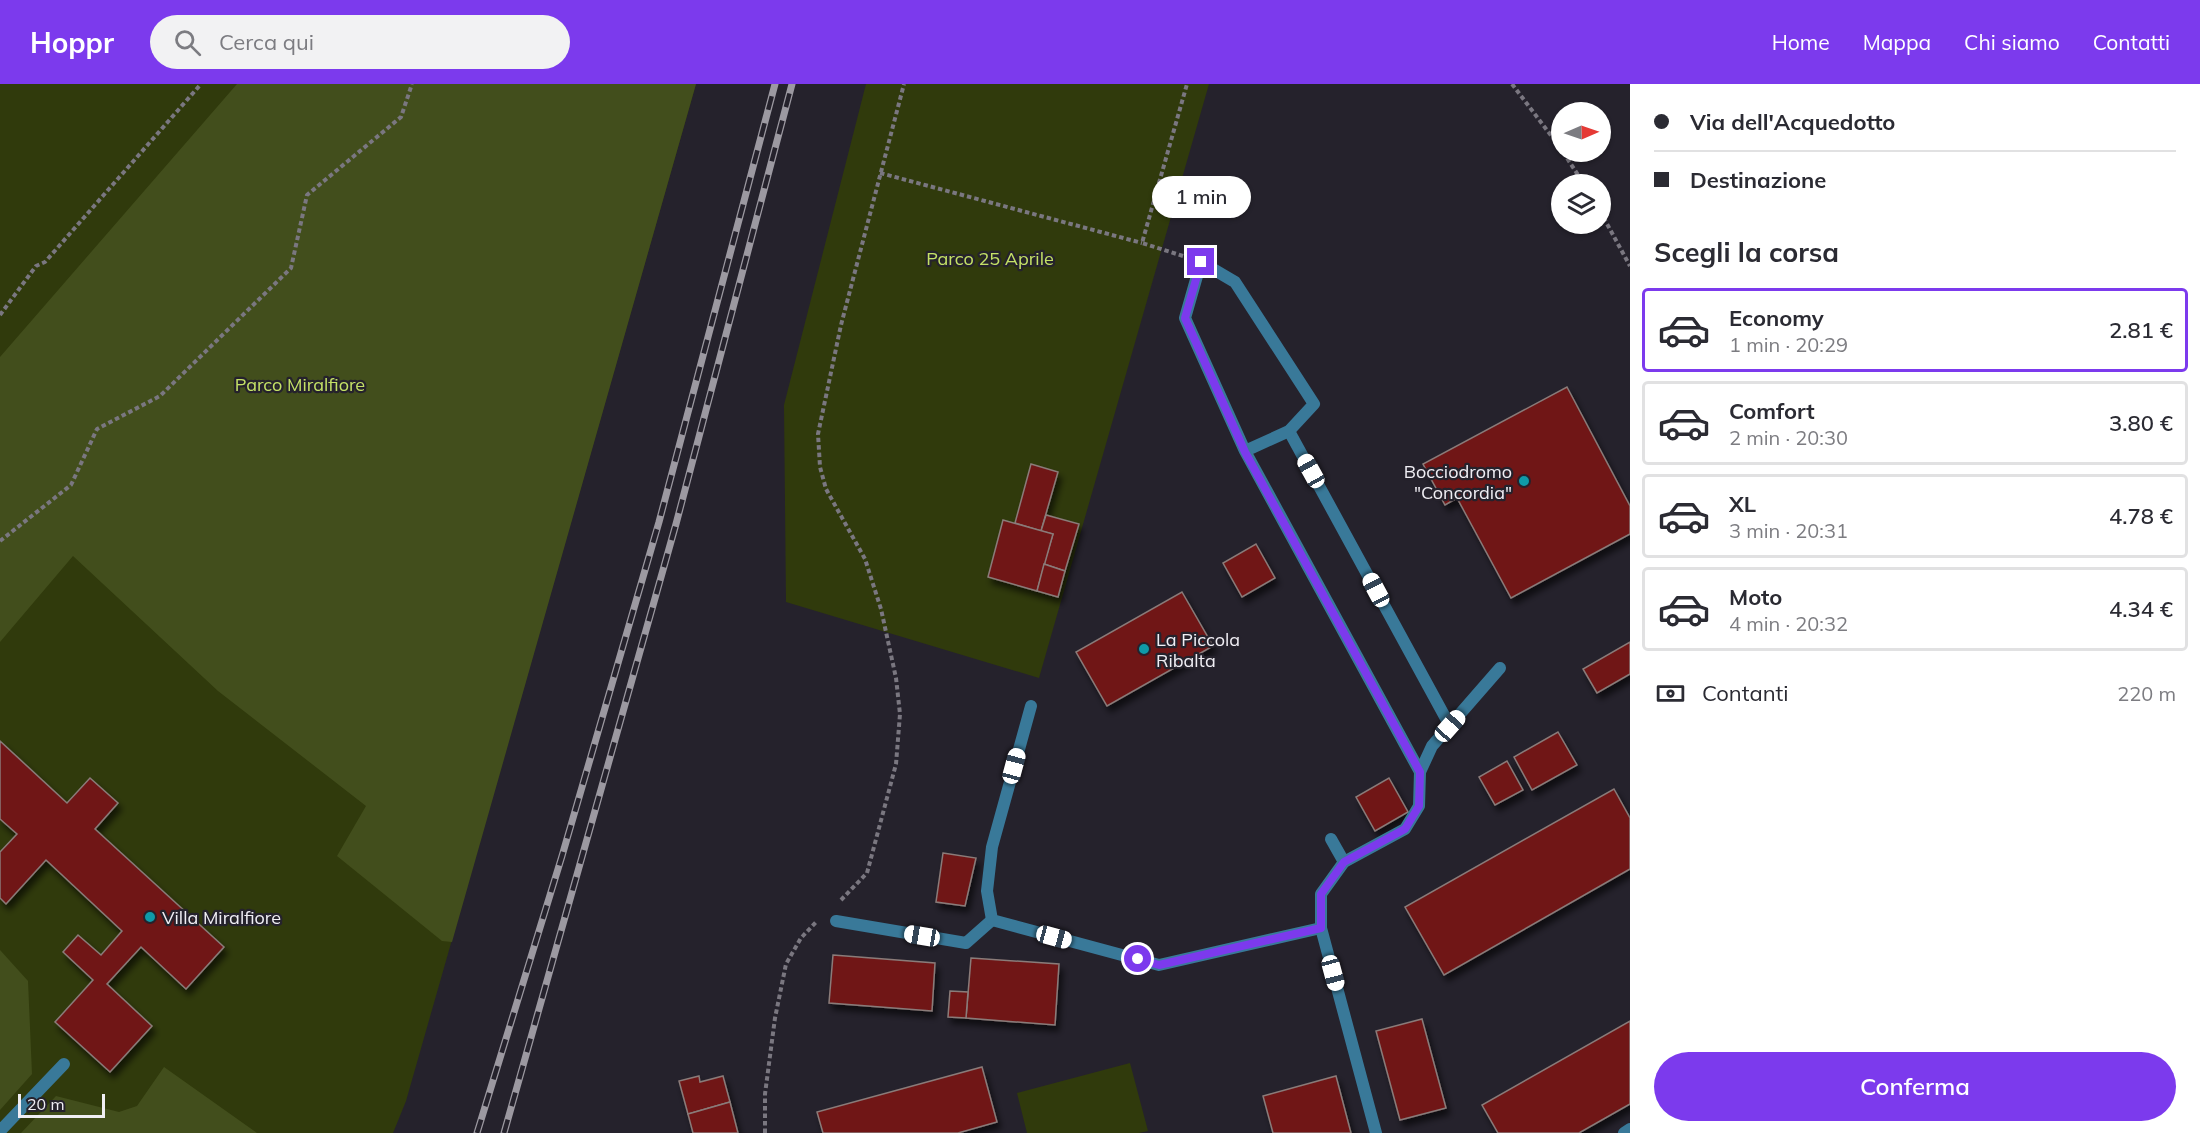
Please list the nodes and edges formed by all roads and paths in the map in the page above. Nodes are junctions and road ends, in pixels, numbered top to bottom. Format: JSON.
{"nodes":[{"id":1,"x":201,"y":84,"type":"edge"},
{"id":2,"x":412,"y":84,"type":"edge"},
{"id":3,"x":904,"y":84,"type":"edge"},
{"id":4,"x":1187,"y":84,"type":"edge"},
{"id":5,"x":1512,"y":84,"type":"edge"},
{"id":6,"x":1551,"y":136,"type":"edge"},
{"id":7,"x":880,"y":173,"type":"junction"},
{"id":8,"x":1611,"y":231,"type":"edge"},
{"id":9,"x":1142,"y":243,"type":"junction"},
{"id":10,"x":1201,"y":262,"type":"junction"},
{"id":11,"x":1630,"y":266,"type":"edge"},
{"id":12,"x":0,"y":315,"type":"edge"},
{"id":13,"x":1289,"y":431,"type":"junction"},
{"id":14,"x":1245,"y":452,"type":"junction"},
{"id":15,"x":0,"y":541,"type":"edge"},
{"id":16,"x":1500,"y":668,"type":"dead end"},
{"id":17,"x":1030,"y":706,"type":"dead end"},
{"id":18,"x":1450,"y":726,"type":"junction"},
{"id":19,"x":1420,"y":772,"type":"junction"},
{"id":20,"x":1331,"y":839,"type":"dead end"},
{"id":21,"x":1344,"y":862,"type":"junction"},
{"id":22,"x":833,"y":907,"type":"dead end"},
{"id":23,"x":819,"y":918,"type":"dead end"},
{"id":24,"x":992,"y":920,"type":"junction"},
{"id":25,"x":836,"y":921,"type":"dead end"},
{"id":26,"x":1321,"y":928,"type":"junction"},
{"id":27,"x":64,"y":1064,"type":"dead end"},
{"id":28,"x":1630,"y":1129,"type":"edge"},
{"id":29,"x":0,"y":1131,"type":"edge"},
{"id":30,"x":765,"y":1133,"type":"edge"},
{"id":31,"x":1376,"y":1133,"type":"edge"},
{"id":32,"x":1624,"y":1133,"type":"edge"}],
"edges":[{"from":1,"to":12,"type":"path"},
{"from":2,"to":15,"type":"path"},
{"from":3,"to":7,"type":"path"},
{"from":4,"to":9,"type":"path"},
{"from":5,"to":6,"type":"path"},
{"from":7,"to":9,"type":"path"},
{"from":7,"to":22,"type":"path"},
{"from":8,"to":11,"type":"path"},
{"from":9,"to":10,"type":"path"},
{"from":10,"to":13,"type":"street"},
{"from":10,"to":14,"type":"street"},
{"from":13,"to":14,"type":"street"},
{"from":13,"to":18,"type":"street"},
{"from":14,"to":19,"type":"street"},
{"from":16,"to":18,"type":"street"},
{"from":17,"to":24,"type":"street"},
{"from":18,"to":19,"type":"street"},
{"from":19,"to":21,"type":"street"},
{"from":20,"to":21,"type":"street"},
{"from":21,"to":26,"type":"street"},
{"from":23,"to":30,"type":"path"},
{"from":24,"to":25,"type":"street"},
{"from":24,"to":26,"type":"street"},
{"from":26,"to":31,"type":"street"},
{"from":27,"to":29,"type":"street"},
{"from":28,"to":32,"type":"street"}]}
